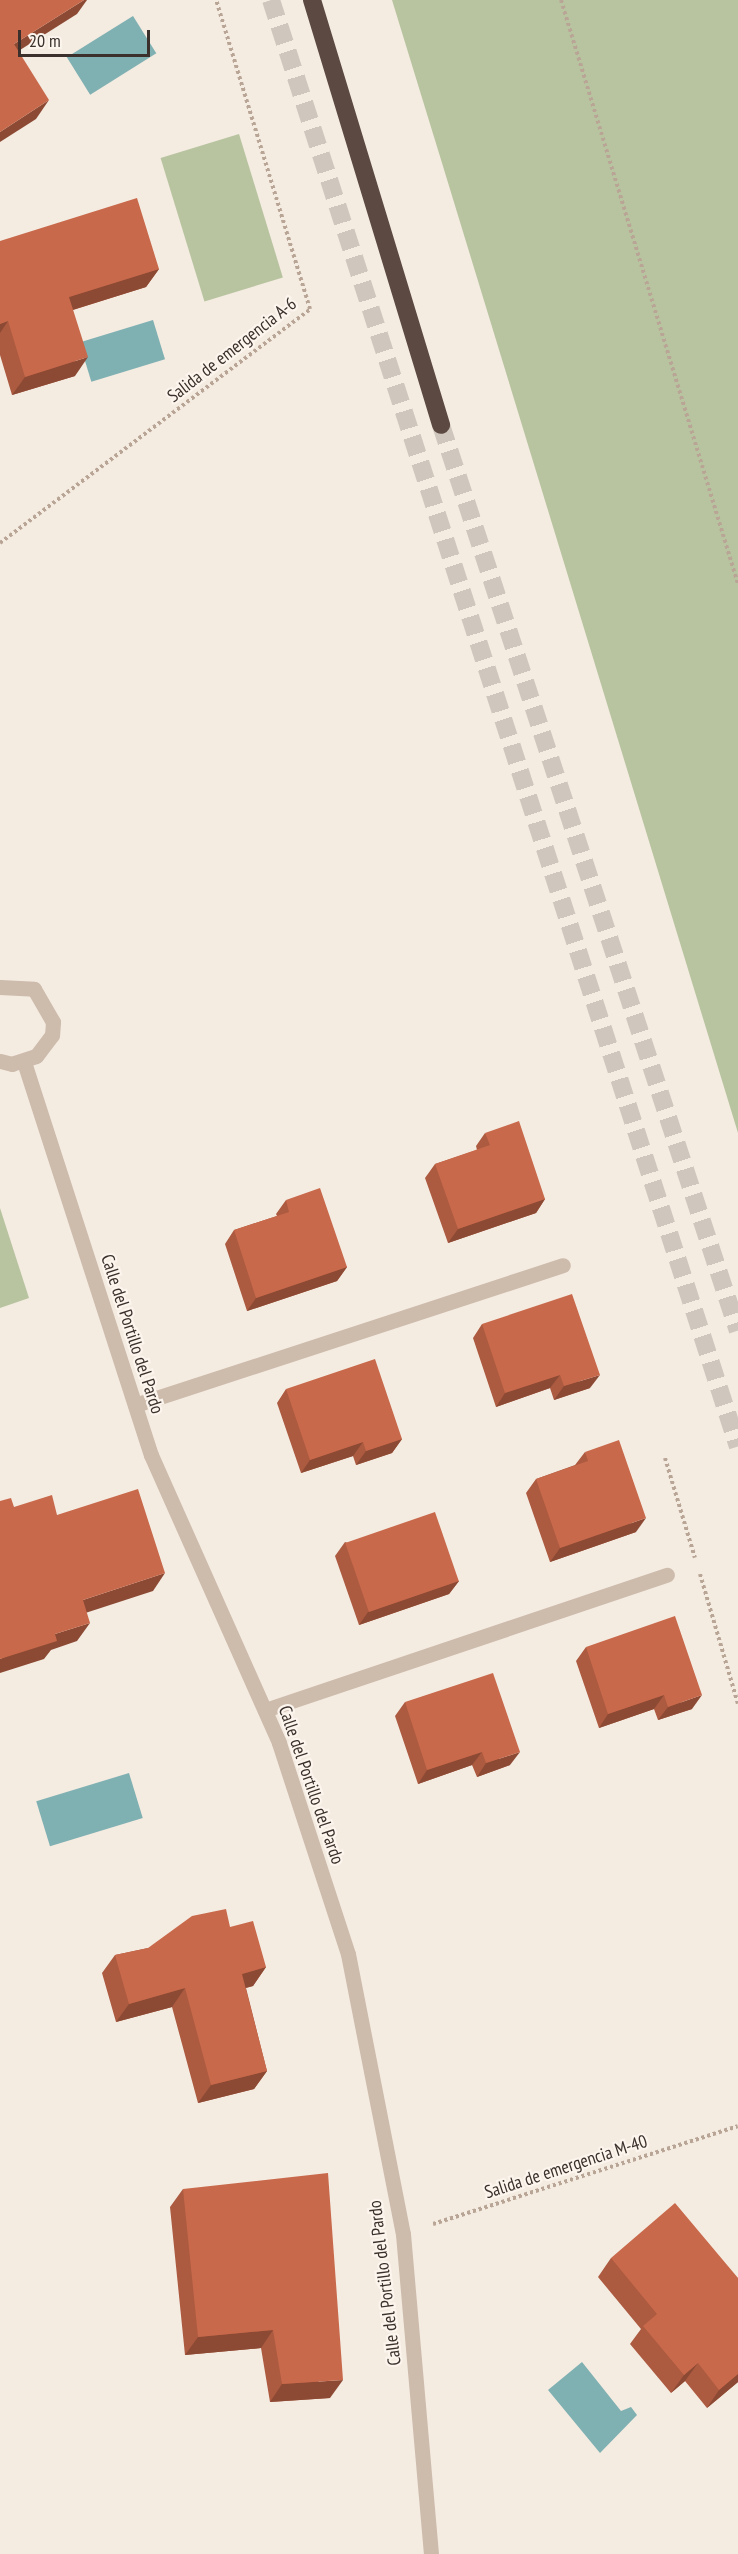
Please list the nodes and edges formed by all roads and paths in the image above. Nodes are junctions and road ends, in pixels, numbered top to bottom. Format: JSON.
{"nodes":[{"id":1,"x":216,"y":0,"type":"edge"},
{"id":2,"x":312,"y":0,"type":"edge"},
{"id":3,"x":561,"y":0,"type":"edge"},
{"id":4,"x":441,"y":425,"type":"tunnel mouth"},
{"id":5,"x":0,"y":543,"type":"edge"},
{"id":6,"x":738,"y":584,"type":"edge"},
{"id":7,"x":0,"y":987,"type":"edge"},
{"id":8,"x":0,"y":1061,"type":"edge"},
{"id":9,"x":24,"y":1062,"type":"junction"},
{"id":10,"x":563,"y":1265,"type":"dead end"},
{"id":11,"x":135,"y":1405,"type":"junction"},
{"id":12,"x":665,"y":1458,"type":"dead end"},
{"id":13,"x":667,"y":1575,"type":"dead end"},
{"id":14,"x":738,"y":1704,"type":"edge"},
{"id":15,"x":265,"y":1710,"type":"junction"},
{"id":16,"x":738,"y":2126,"type":"edge"},
{"id":17,"x":403,"y":2234,"type":"junction"},
{"id":18,"x":431,"y":2554,"type":"edge"}],
"edges":[{"from":1,"to":5,"type":"path","name":"Salida de emergencia A-6"},
{"from":2,"to":4,"type":"highway"},
{"from":3,"to":6,"type":"path"},
{"from":7,"to":9,"type":"street"},
{"from":8,"to":9,"type":"street"},
{"from":9,"to":11,"type":"street","name":"Calle del Portillo del Pardo"},
{"from":10,"to":11,"type":"street"},
{"from":11,"to":15,"type":"street","name":"Calle del Portillo del Pardo"},
{"from":12,"to":14,"type":"path"},
{"from":13,"to":15,"type":"street"},
{"from":15,"to":17,"type":"street","name":"Calle del Portillo del Pardo"},
{"from":16,"to":17,"type":"path","name":"Salida de emergencia M-40"},
{"from":17,"to":18,"type":"street","name":"Calle del Portillo del Pardo"}]}
